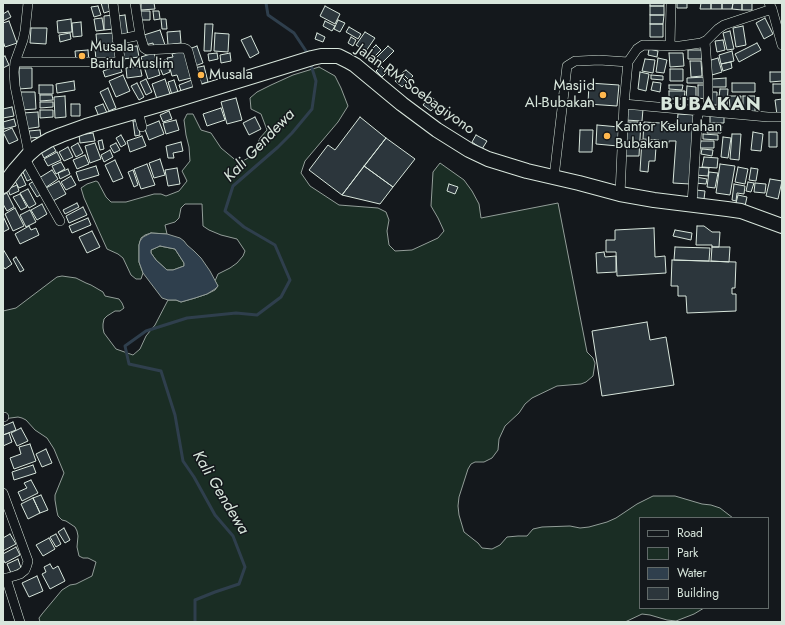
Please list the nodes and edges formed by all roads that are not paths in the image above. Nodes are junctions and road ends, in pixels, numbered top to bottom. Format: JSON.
{"nodes":[{"id":1,"x":28,"y":3,"type":"edge"},
{"id":2,"x":113,"y":3,"type":"edge"},
{"id":3,"x":135,"y":3,"type":"edge"},
{"id":4,"x":671,"y":3,"type":"edge"},
{"id":5,"x":771,"y":6,"type":"edge"},
{"id":6,"x":140,"y":36,"type":"junction"},
{"id":7,"x":117,"y":40,"type":"junction"},
{"id":8,"x":705,"y":42,"type":"junction"},
{"id":9,"x":670,"y":45,"type":"junction"},
{"id":10,"x":782,"y":45,"type":"edge"},
{"id":11,"x":15,"y":62,"type":"junction"},
{"id":12,"x":628,"y":62,"type":"junction"},
{"id":13,"x":199,"y":92,"type":"junction"},
{"id":14,"x":624,"y":104,"type":"junction"},
{"id":15,"x":698,"y":110,"type":"junction"},
{"id":16,"x":138,"y":111,"type":"junction"},
{"id":17,"x":708,"y":111,"type":"junction"},
{"id":18,"x":782,"y":117,"type":"edge"},
{"id":19,"x":142,"y":128,"type":"dead end"},
{"id":20,"x":27,"y":156,"type":"junction"},
{"id":21,"x":554,"y":177,"type":"junction"},
{"id":22,"x":4,"y":184,"type":"edge"},
{"id":23,"x":620,"y":194,"type":"junction"},
{"id":24,"x":692,"y":204,"type":"junction"},
{"id":25,"x":60,"y":221,"type":"dead end"},
{"id":26,"x":782,"y":226,"type":"edge"},
{"id":27,"x":3,"y":494,"type":"edge"},
{"id":28,"x":4,"y":578,"type":"edge"},
{"id":29,"x":20,"y":622,"type":"edge"}],
"edges":[{"from":1,"to":11,"type":"street"},
{"from":2,"to":7,"type":"street"},
{"from":3,"to":6,"type":"street"},
{"from":4,"to":9,"type":"street"},
{"from":5,"to":8,"type":"street"},
{"from":5,"to":10,"type":"street"},
{"from":6,"to":7,"type":"street"},
{"from":6,"to":13,"type":"street"},
{"from":7,"to":11,"type":"street"},
{"from":8,"to":9,"type":"street"},
{"from":8,"to":17,"type":"street"},
{"from":9,"to":12,"type":"street"},
{"from":11,"to":20,"type":"street"},
{"from":12,"to":14,"type":"street"},
{"from":12,"to":21,"type":"street"},
{"from":13,"to":16,"type":"main road","name":"Jalan RM Soebagiyono"},
{"from":13,"to":21,"type":"main road","name":"Jalan RM Soebagiyono"},
{"from":14,"to":15,"type":"street"},
{"from":14,"to":23,"type":"street"},
{"from":15,"to":17,"type":"street"},
{"from":15,"to":24,"type":"street"},
{"from":16,"to":19,"type":"street"},
{"from":16,"to":20,"type":"main road","name":"Jalan RM Soebagiyono"},
{"from":17,"to":18,"type":"street"},
{"from":20,"to":22,"type":"main road","name":"Jalan RM Soebagiyono"},
{"from":20,"to":25,"type":"street"},
{"from":21,"to":23,"type":"main road","name":"Jalan RM Soebagiyono"},
{"from":23,"to":24,"type":"main road","name":"Jalan RM Soebagiyono"},
{"from":24,"to":26,"type":"main road","name":"Jalan RM Soebagiyono"},
{"from":27,"to":28,"type":"street"},
{"from":28,"to":29,"type":"street"}]}
